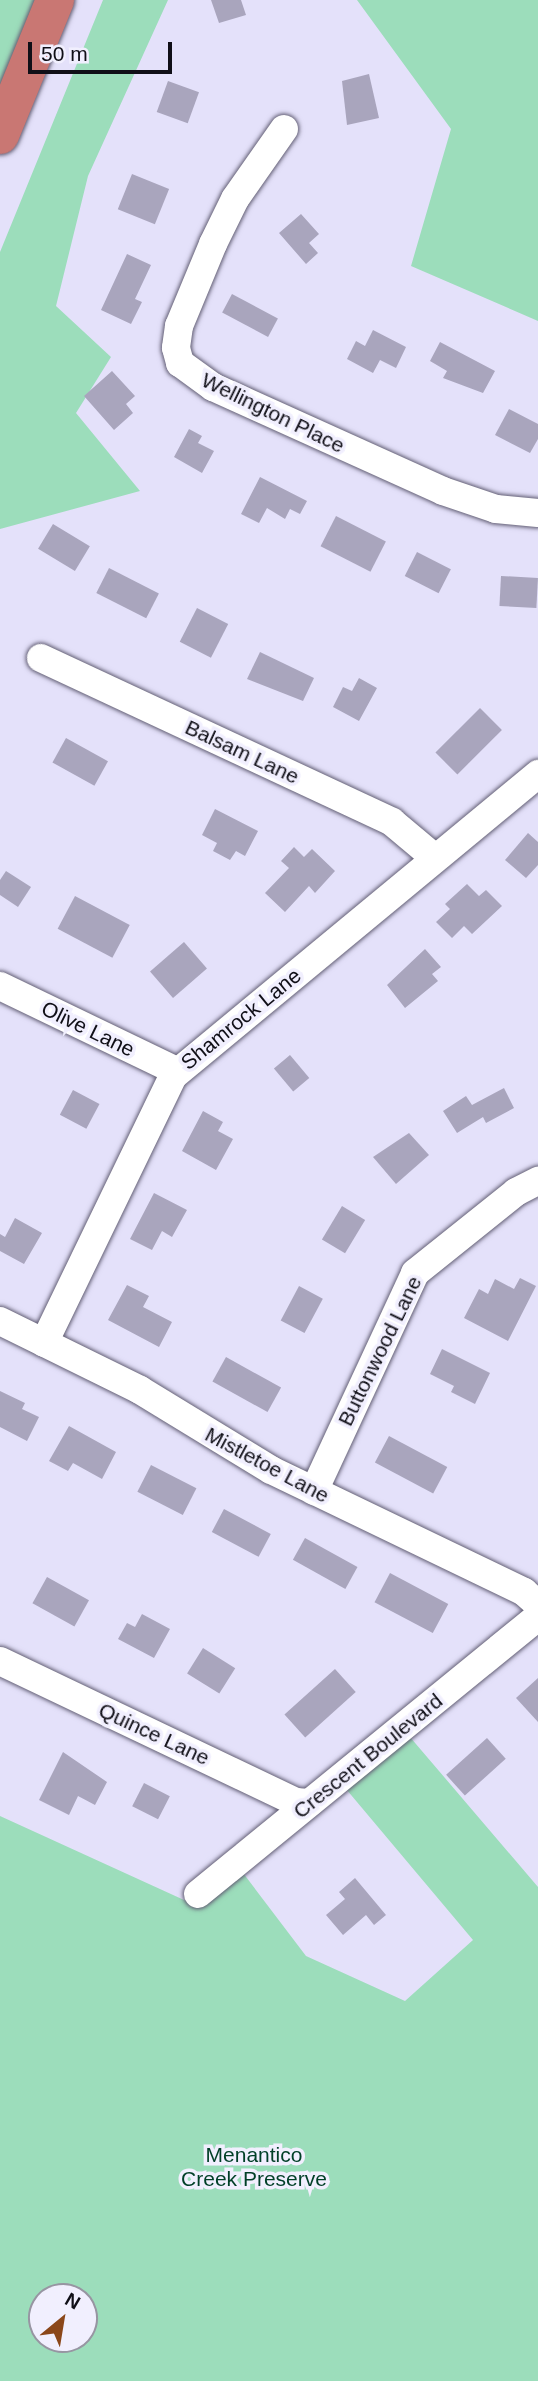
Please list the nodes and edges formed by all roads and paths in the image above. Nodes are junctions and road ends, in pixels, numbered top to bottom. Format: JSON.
{"nodes":[{"id":1,"x":55,"y":0,"type":"edge"},
{"id":2,"x":62,"y":0,"type":"edge"},
{"id":3,"x":21,"y":84,"type":"junction"},
{"id":4,"x":284,"y":129,"type":"dead end"},
{"id":5,"x":0,"y":135,"type":"edge"},
{"id":6,"x":538,"y":513,"type":"edge"},
{"id":7,"x":41,"y":659,"type":"dead end"},
{"id":8,"x":538,"y":774,"type":"edge"},
{"id":9,"x":435,"y":858,"type":"junction"},
{"id":10,"x":0,"y":986,"type":"edge"},
{"id":11,"x":177,"y":1071,"type":"junction"},
{"id":12,"x":538,"y":1181,"type":"edge"},
{"id":13,"x":0,"y":1321,"type":"edge"},
{"id":14,"x":44,"y":1343,"type":"junction"},
{"id":15,"x":314,"y":1491,"type":"junction"},
{"id":16,"x":538,"y":1604,"type":"edge"},
{"id":17,"x":538,"y":1618,"type":"edge"},
{"id":18,"x":0,"y":1661,"type":"edge"},
{"id":19,"x":309,"y":1803,"type":"junction"},
{"id":20,"x":198,"y":1894,"type":"dead end"}],
"edges":[{"from":1,"to":3,"type":"highway"},
{"from":2,"to":3,"type":"highway"},
{"from":3,"to":5,"type":"highway"},
{"from":4,"to":6,"type":"street","name":"Wellington Place"},
{"from":7,"to":9,"type":"street","name":"Balsam Lane"},
{"from":8,"to":9,"type":"street","name":"Shamrock Lane"},
{"from":9,"to":11,"type":"street","name":"Shamrock Lane"},
{"from":10,"to":11,"type":"street","name":"Olive Lane"},
{"from":11,"to":14,"type":"street","name":"Shamrock Lane"},
{"from":12,"to":15,"type":"street","name":"Buttonwood Lane"},
{"from":13,"to":14,"type":"street","name":"Mistletoe Lane"},
{"from":14,"to":15,"type":"street","name":"Mistletoe Lane"},
{"from":15,"to":16,"type":"street","name":"Mistletoe Lane"},
{"from":17,"to":19,"type":"street","name":"Crescent Boulevard"},
{"from":18,"to":19,"type":"street","name":"Quince Lane"},
{"from":19,"to":20,"type":"street","name":"Crescent Boulevard"}]}
